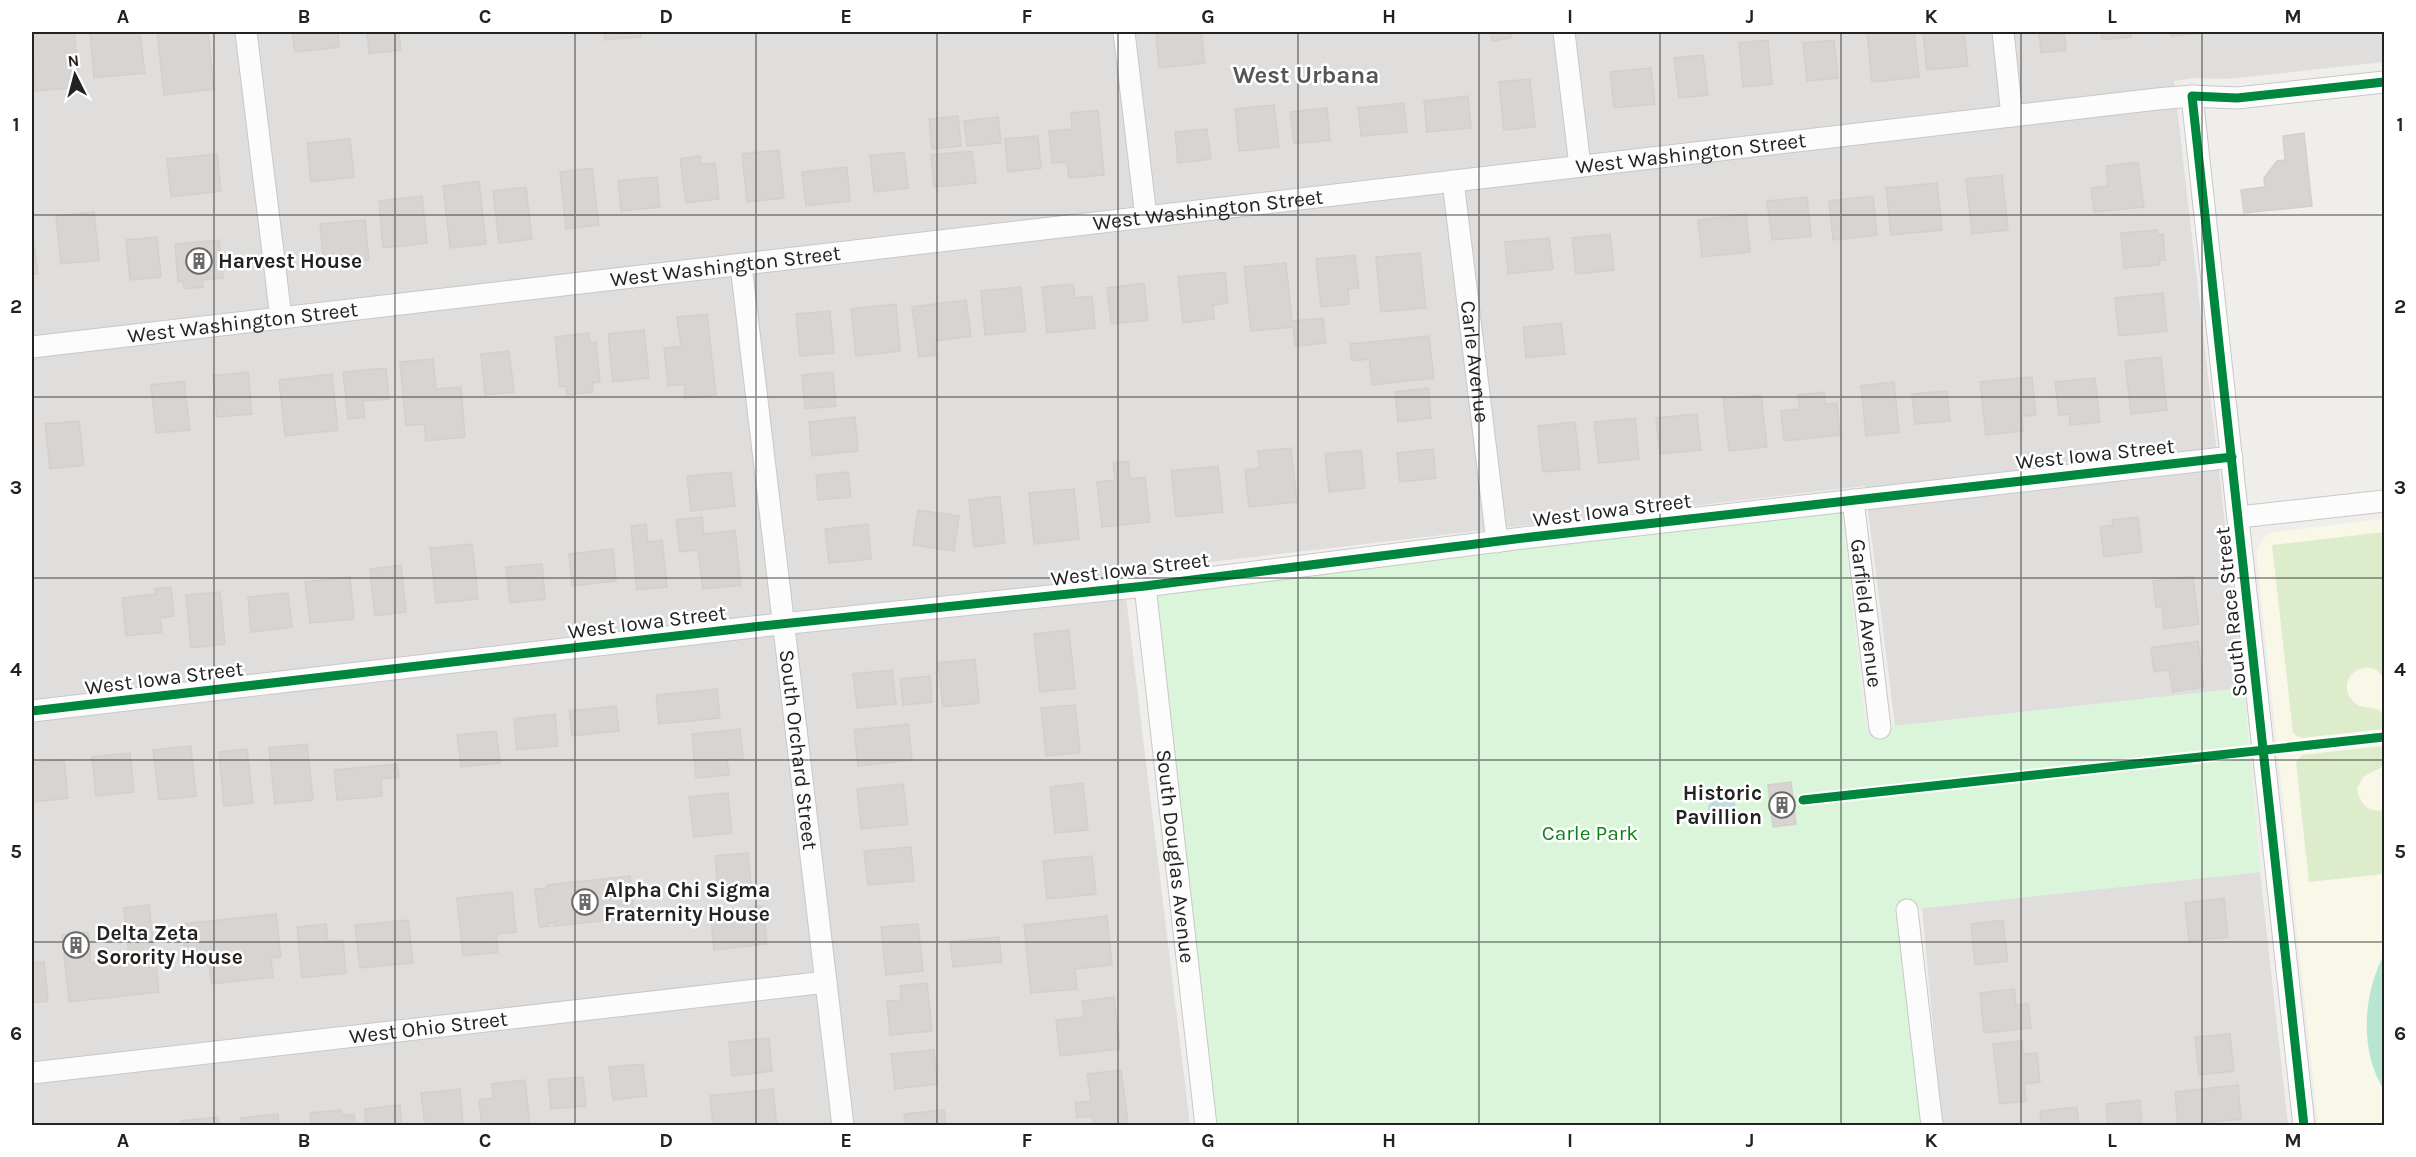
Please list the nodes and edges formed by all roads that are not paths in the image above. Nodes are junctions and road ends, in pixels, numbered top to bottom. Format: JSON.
{"nodes":[{"id":1,"x":246,"y":32,"type":"edge"},
{"id":2,"x":1124,"y":32,"type":"edge"},
{"id":3,"x":1564,"y":32,"type":"edge"},
{"id":4,"x":2003,"y":32,"type":"edge"},
{"id":5,"x":2385,"y":82,"type":"edge"},
{"id":6,"x":2192,"y":96,"type":"junction"},
{"id":7,"x":2013,"y":116,"type":"junction"},
{"id":8,"x":1580,"y":166,"type":"junction"},
{"id":9,"x":1453,"y":181,"type":"junction"},
{"id":10,"x":1146,"y":217,"type":"junction"},
{"id":11,"x":741,"y":265,"type":"junction"},
{"id":12,"x":281,"y":318,"type":"junction"},
{"id":13,"x":32,"y":347,"type":"edge"},
{"id":14,"x":2232,"y":457,"type":"junction"},
{"id":15,"x":1853,"y":500,"type":"junction"},
{"id":16,"x":2385,"y":501,"type":"edge"},
{"id":17,"x":2239,"y":517,"type":"junction"},
{"id":18,"x":1497,"y":542,"type":"junction"},
{"id":19,"x":1144,"y":586,"type":"junction"},
{"id":20,"x":782,"y":626,"type":"junction"},
{"id":21,"x":32,"y":711,"type":"edge"},
{"id":22,"x":1880,"y":728,"type":"dead end"},
{"id":23,"x":1907,"y":910,"type":"dead end"},
{"id":24,"x":826,"y":982,"type":"junction"},
{"id":25,"x":32,"y":1073,"type":"edge"},
{"id":26,"x":843,"y":1125,"type":"edge"},
{"id":27,"x":1206,"y":1125,"type":"edge"},
{"id":28,"x":1932,"y":1125,"type":"edge"},
{"id":29,"x":2304,"y":1125,"type":"edge"}],
"edges":[{"from":1,"to":12,"type":"street"},
{"from":2,"to":10,"type":"street"},
{"from":3,"to":8,"type":"street"},
{"from":4,"to":7,"type":"street"},
{"from":5,"to":6,"type":"street","name":"West Washington Street"},
{"from":6,"to":7,"type":"street","name":"West Washington Street"},
{"from":6,"to":14,"type":"street","name":"South Race Street"},
{"from":7,"to":8,"type":"street","name":"West Washington Street"},
{"from":8,"to":9,"type":"street","name":"West Washington Street"},
{"from":9,"to":10,"type":"street","name":"West Washington Street"},
{"from":9,"to":18,"type":"street","name":"Carle Avenue"},
{"from":10,"to":11,"type":"street","name":"West Washington Street"},
{"from":11,"to":12,"type":"street","name":"West Washington Street"},
{"from":11,"to":20,"type":"street","name":"South Orchard Street"},
{"from":12,"to":13,"type":"street","name":"West Washington Street"},
{"from":14,"to":15,"type":"street","name":"West Iowa Street"},
{"from":14,"to":17,"type":"street","name":"South Race Street"},
{"from":15,"to":18,"type":"street","name":"West Iowa Street"},
{"from":15,"to":22,"type":"street","name":"Garfield Avenue"},
{"from":16,"to":17,"type":"street"},
{"from":17,"to":29,"type":"street","name":"South Race Street"},
{"from":18,"to":19,"type":"street","name":"West Iowa Street"},
{"from":19,"to":20,"type":"street","name":"West Iowa Street"},
{"from":19,"to":27,"type":"street","name":"South Douglas Avenue"},
{"from":20,"to":21,"type":"street","name":"West Iowa Street"},
{"from":20,"to":24,"type":"street","name":"South Orchard Street"},
{"from":23,"to":28,"type":"street"},
{"from":24,"to":25,"type":"street","name":"West Ohio Street"},
{"from":24,"to":26,"type":"street","name":"South Orchard Street"}]}
